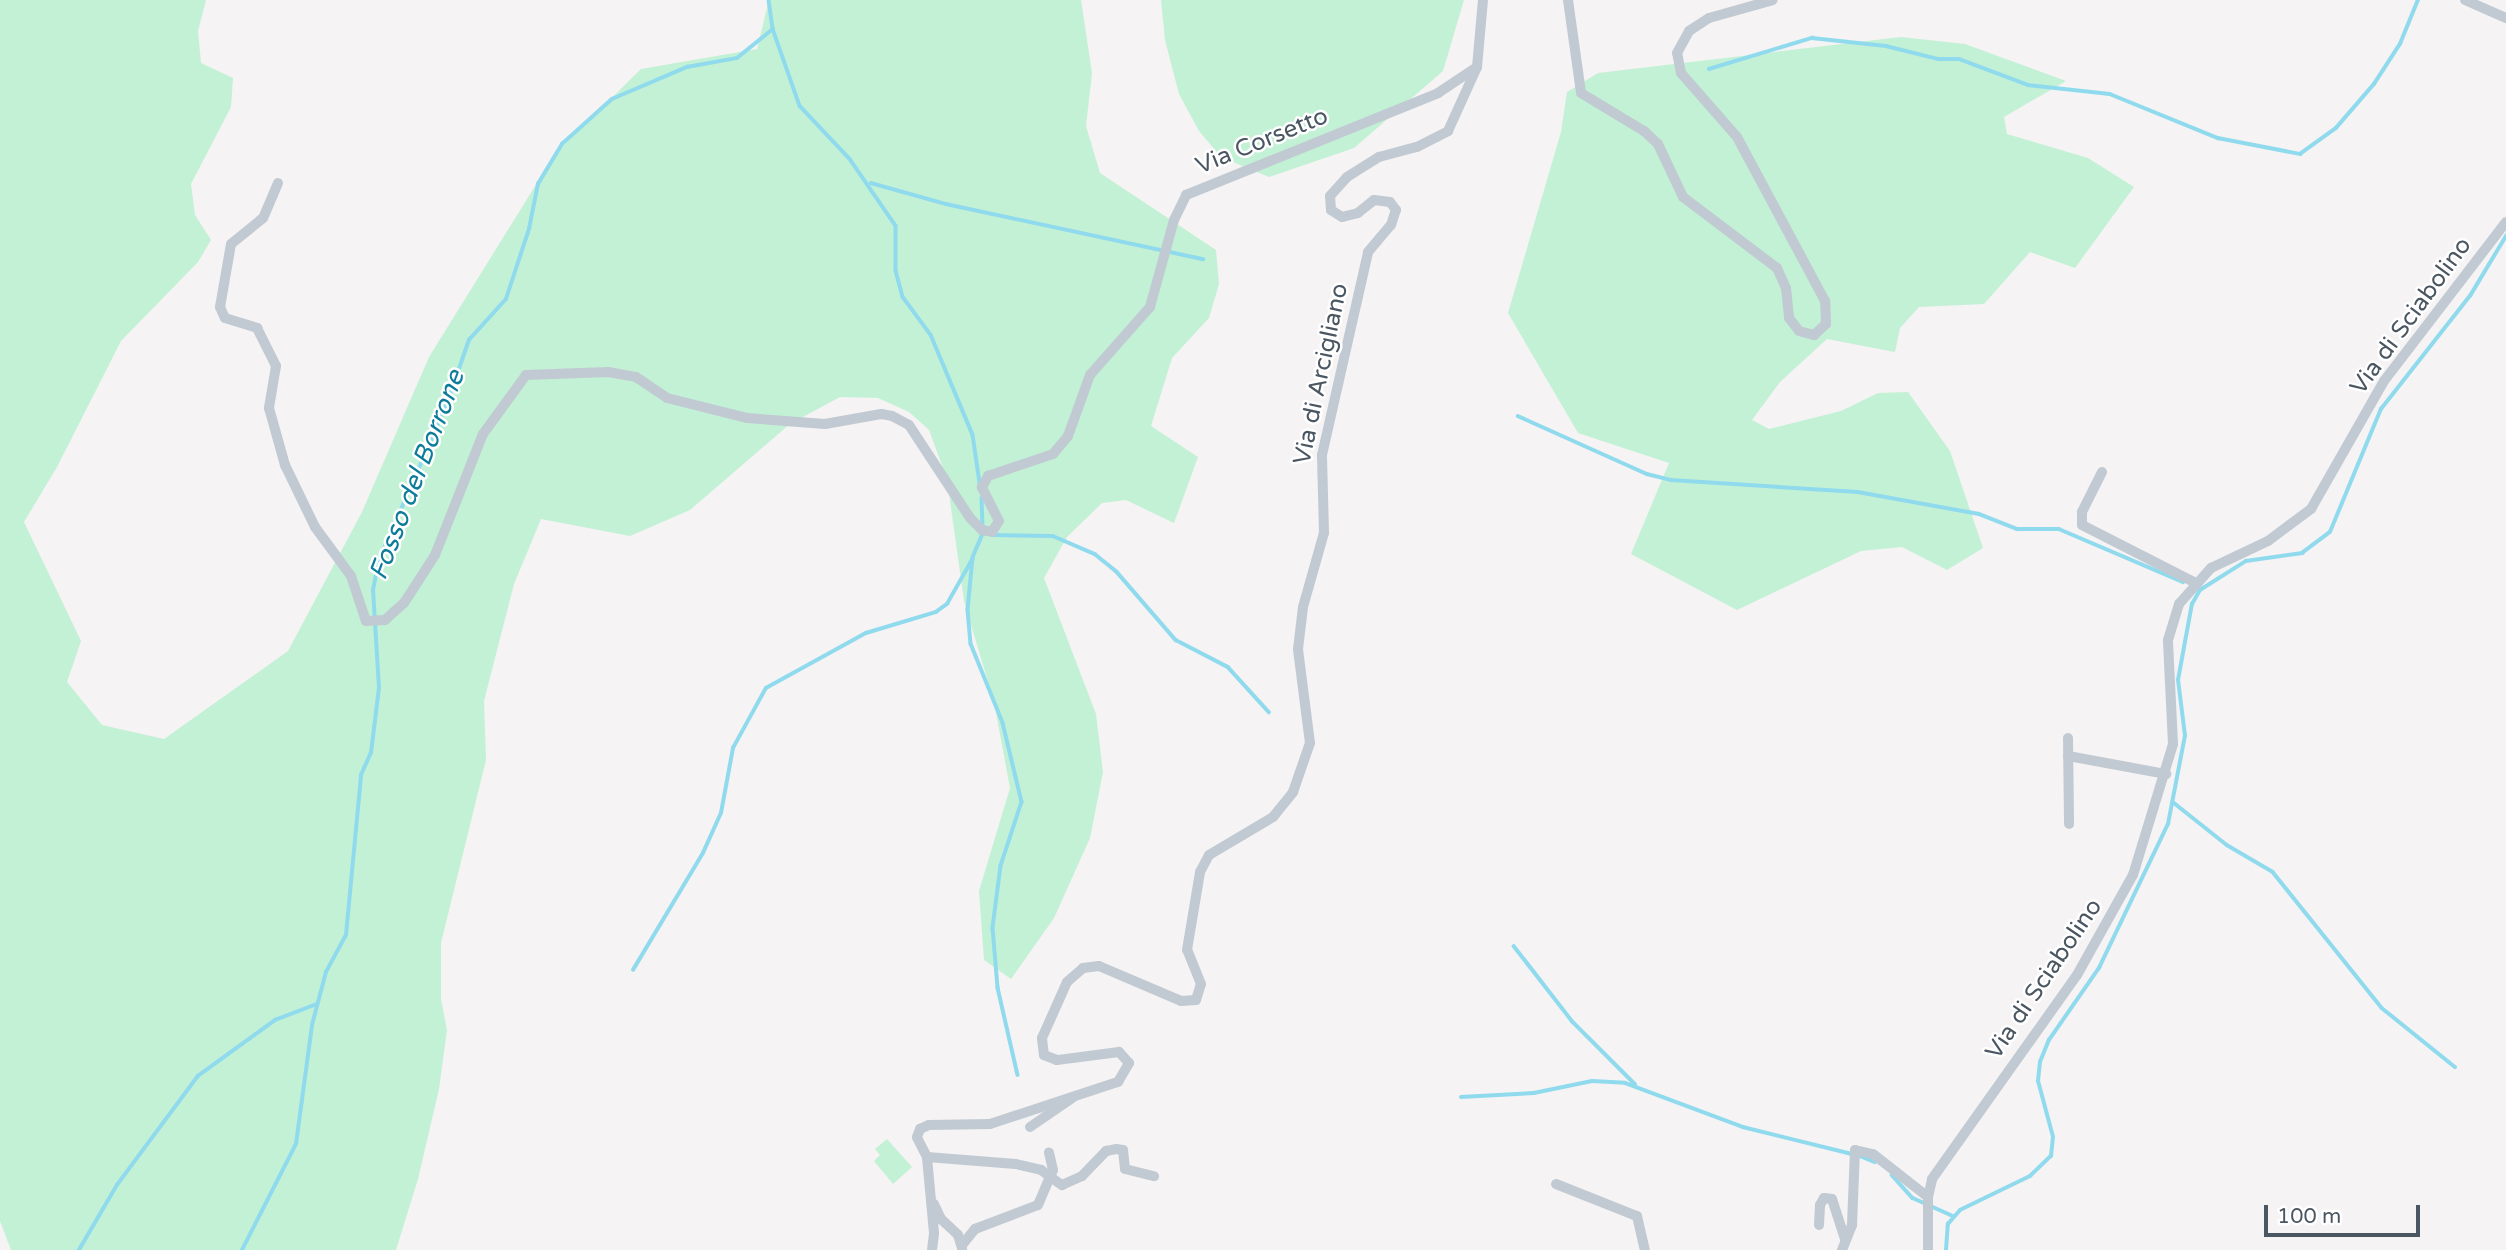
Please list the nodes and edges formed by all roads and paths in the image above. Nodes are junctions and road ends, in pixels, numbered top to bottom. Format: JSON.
{"nodes":[{"id":1,"x":1483,"y":0,"type":"edge"},
{"id":2,"x":1568,"y":0,"type":"edge"},
{"id":3,"x":1773,"y":0,"type":"edge"},
{"id":4,"x":2465,"y":0,"type":"edge"},
{"id":5,"x":2506,"y":18,"type":"edge"},
{"id":6,"x":1477,"y":67,"type":"junction"},
{"id":7,"x":278,"y":183,"type":"dead end"},
{"id":8,"x":2506,"y":222,"type":"edge"},
{"id":9,"x":2102,"y":472,"type":"dead end"},
{"id":10,"x":2194,"y":582,"type":"junction"},
{"id":11,"x":2068,"y":738,"type":"dead end"},
{"id":12,"x":2068,"y":755,"type":"junction"},
{"id":13,"x":2166,"y":774,"type":"junction"},
{"id":14,"x":2069,"y":824,"type":"dead end"},
{"id":15,"x":1080,"y":1093,"type":"junction"},
{"id":16,"x":1031,"y":1127,"type":"dead end"},
{"id":17,"x":1049,"y":1152,"type":"dead end"},
{"id":18,"x":927,"y":1157,"type":"junction"},
{"id":19,"x":1154,"y":1176,"type":"dead end"},
{"id":20,"x":1049,"y":1180,"type":"junction"},
{"id":21,"x":1556,"y":1184,"type":"dead end"},
{"id":22,"x":930,"y":1195,"type":"junction"},
{"id":23,"x":1927,"y":1197,"type":"junction"},
{"id":24,"x":1819,"y":1224,"type":"dead end"},
{"id":25,"x":1844,"y":1245,"type":"edge"},
{"id":26,"x":962,"y":1247,"type":"edge"},
{"id":27,"x":932,"y":1250,"type":"edge"},
{"id":28,"x":1645,"y":1250,"type":"edge"},
{"id":29,"x":1928,"y":1250,"type":"edge"}],
"edges":[{"from":1,"to":6,"type":"street","name":"Via di Arcigliano"},
{"from":2,"to":3,"type":"street"},
{"from":4,"to":5,"type":"street"},
{"from":6,"to":7,"type":"street","name":"Via Corsetto"},
{"from":6,"to":15,"type":"street","name":"Via di Arcigliano"},
{"from":8,"to":10,"type":"street","name":"Via di Sciabolino"},
{"from":9,"to":10,"type":"street"},
{"from":10,"to":13,"type":"street","name":"Via di Sciabolino"},
{"from":11,"to":12,"type":"street"},
{"from":12,"to":13,"type":"street"},
{"from":12,"to":14,"type":"street"},
{"from":13,"to":23,"type":"street","name":"Via di Sciabolino"},
{"from":15,"to":16,"type":"street"},
{"from":15,"to":18,"type":"street","name":"Via di Arcigliano"},
{"from":17,"to":20,"type":"street"},
{"from":18,"to":20,"type":"street"},
{"from":18,"to":22,"type":"street"},
{"from":19,"to":20,"type":"street"},
{"from":20,"to":26,"type":"street"},
{"from":21,"to":28,"type":"street"},
{"from":22,"to":26,"type":"street"},
{"from":22,"to":27,"type":"street"},
{"from":23,"to":25,"type":"street"},
{"from":23,"to":29,"type":"street","name":"Via di Sciabolino"},
{"from":24,"to":25,"type":"street"}]}
